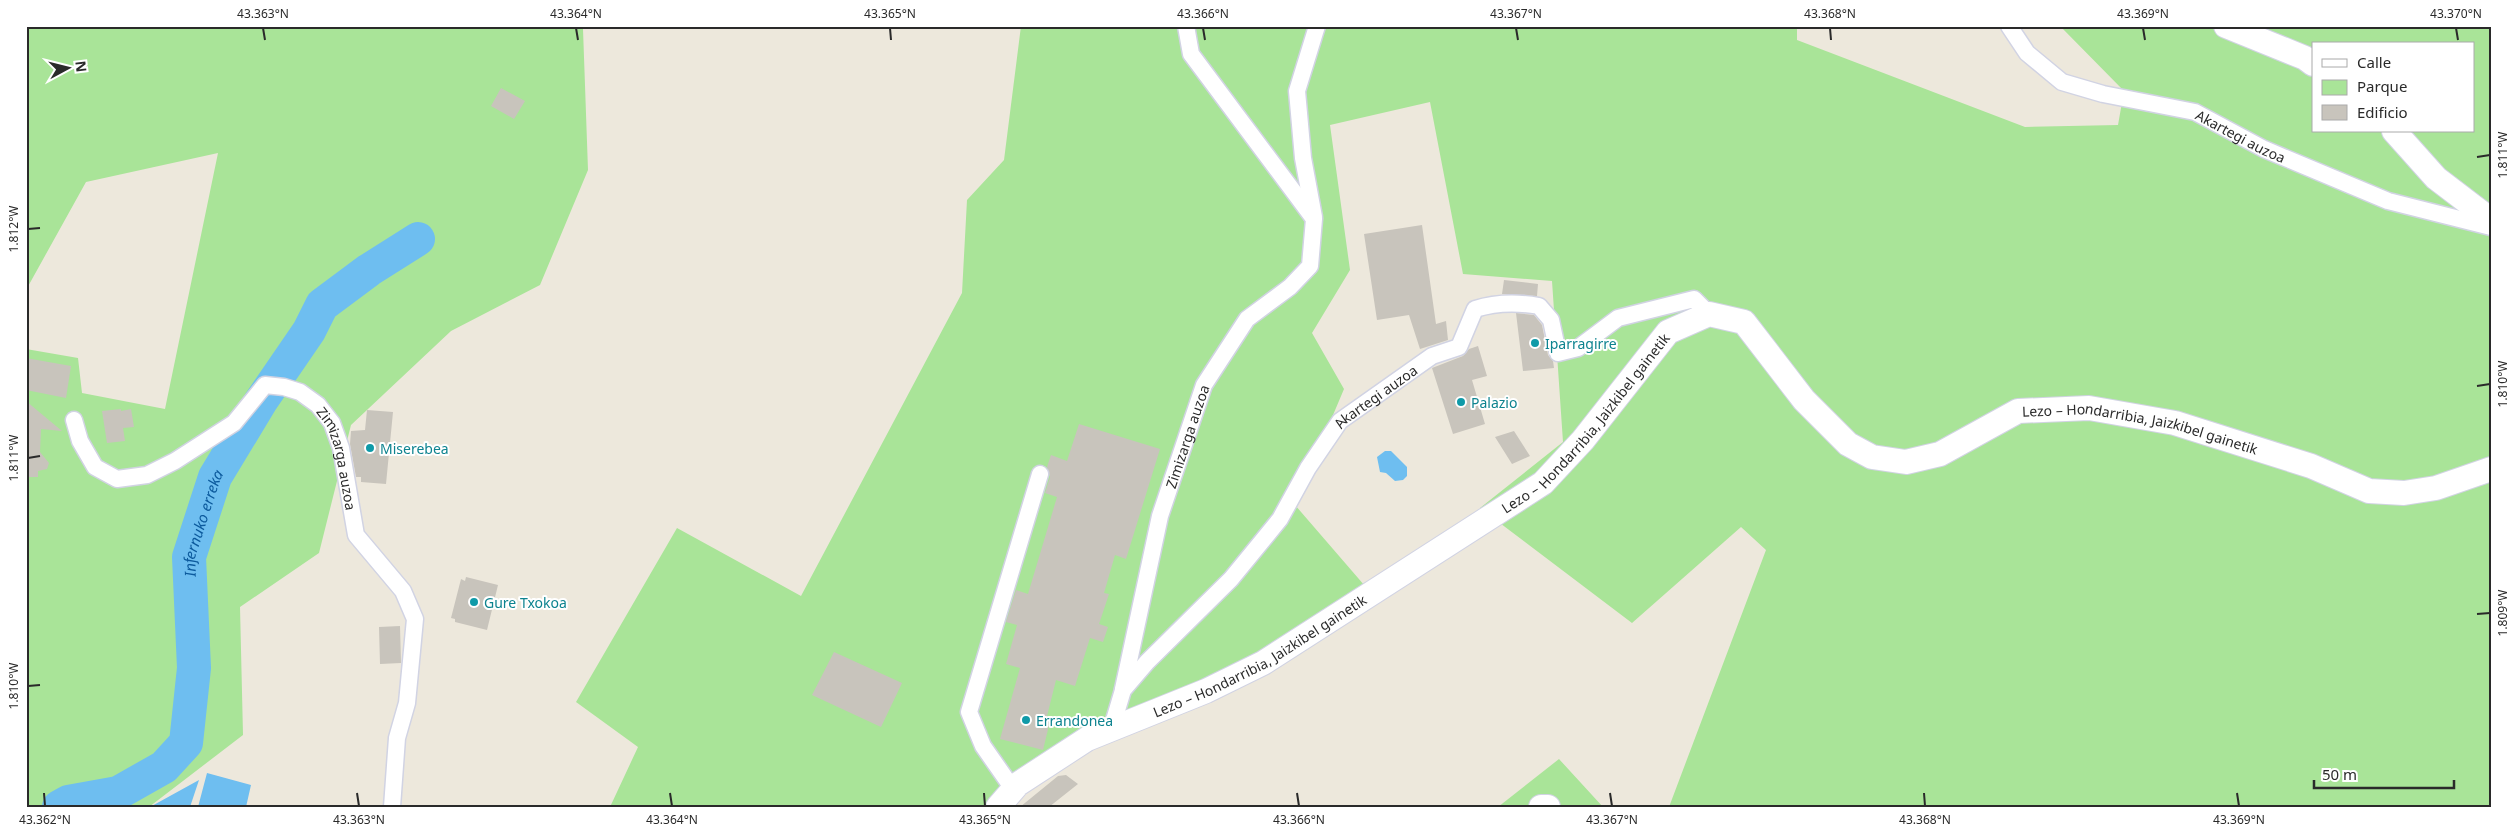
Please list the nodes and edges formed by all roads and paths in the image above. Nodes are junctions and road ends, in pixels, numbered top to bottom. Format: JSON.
{"nodes":[{"id":1,"x":1186,"y":26,"type":"edge"},
{"id":2,"x":1316,"y":26,"type":"edge"},
{"id":3,"x":2009,"y":26,"type":"edge"},
{"id":4,"x":2226,"y":26,"type":"edge"},
{"id":5,"x":2312,"y":63,"type":"edge"},
{"id":6,"x":2395,"y":132,"type":"edge"},
{"id":7,"x":1314,"y":219,"type":"junction"},
{"id":8,"x":2491,"y":220,"type":"edge"},
{"id":9,"x":2491,"y":227,"type":"edge"},
{"id":10,"x":1709,"y":314,"type":"junction"},
{"id":11,"x":74,"y":420,"type":"dead end"},
{"id":12,"x":2491,"y":469,"type":"edge"},
{"id":13,"x":1040,"y":474,"type":"dead end"},
{"id":14,"x":1122,"y":690,"type":"junction"},
{"id":15,"x":1112,"y":727,"type":"junction"},
{"id":16,"x":1005,"y":798,"type":"edge"},
{"id":17,"x":392,"y":807,"type":"edge"},
{"id":18,"x":1541,"y":807,"type":"edge"},
{"id":19,"x":1548,"y":807,"type":"edge"}],
"edges":[{"from":1,"to":7,"type":"street"},
{"from":2,"to":7,"type":"street","name":"Zimizarga auzoa"},
{"from":3,"to":9,"type":"street","name":"Akartegi auzoa"},
{"from":4,"to":5,"type":"street"},
{"from":6,"to":8,"type":"street"},
{"from":7,"to":14,"type":"street","name":"Zimizarga auzoa"},
{"from":10,"to":12,"type":"street","name":"Lezo – Hondarribia, Jaizkibel gainetik"},
{"from":10,"to":14,"type":"street","name":"Akartegi auzoa"},
{"from":10,"to":15,"type":"street","name":"Lezo – Hondarribia, Jaizkibel gainetik"},
{"from":11,"to":17,"type":"street","name":"Zimizarga auzoa"},
{"from":13,"to":16,"type":"street"},
{"from":14,"to":15,"type":"street","name":"Akartegi auzoa"},
{"from":15,"to":16,"type":"street","name":"Lezo – Hondarribia, Jaizkibel gainetik"},
{"from":18,"to":19,"type":"street"}]}
